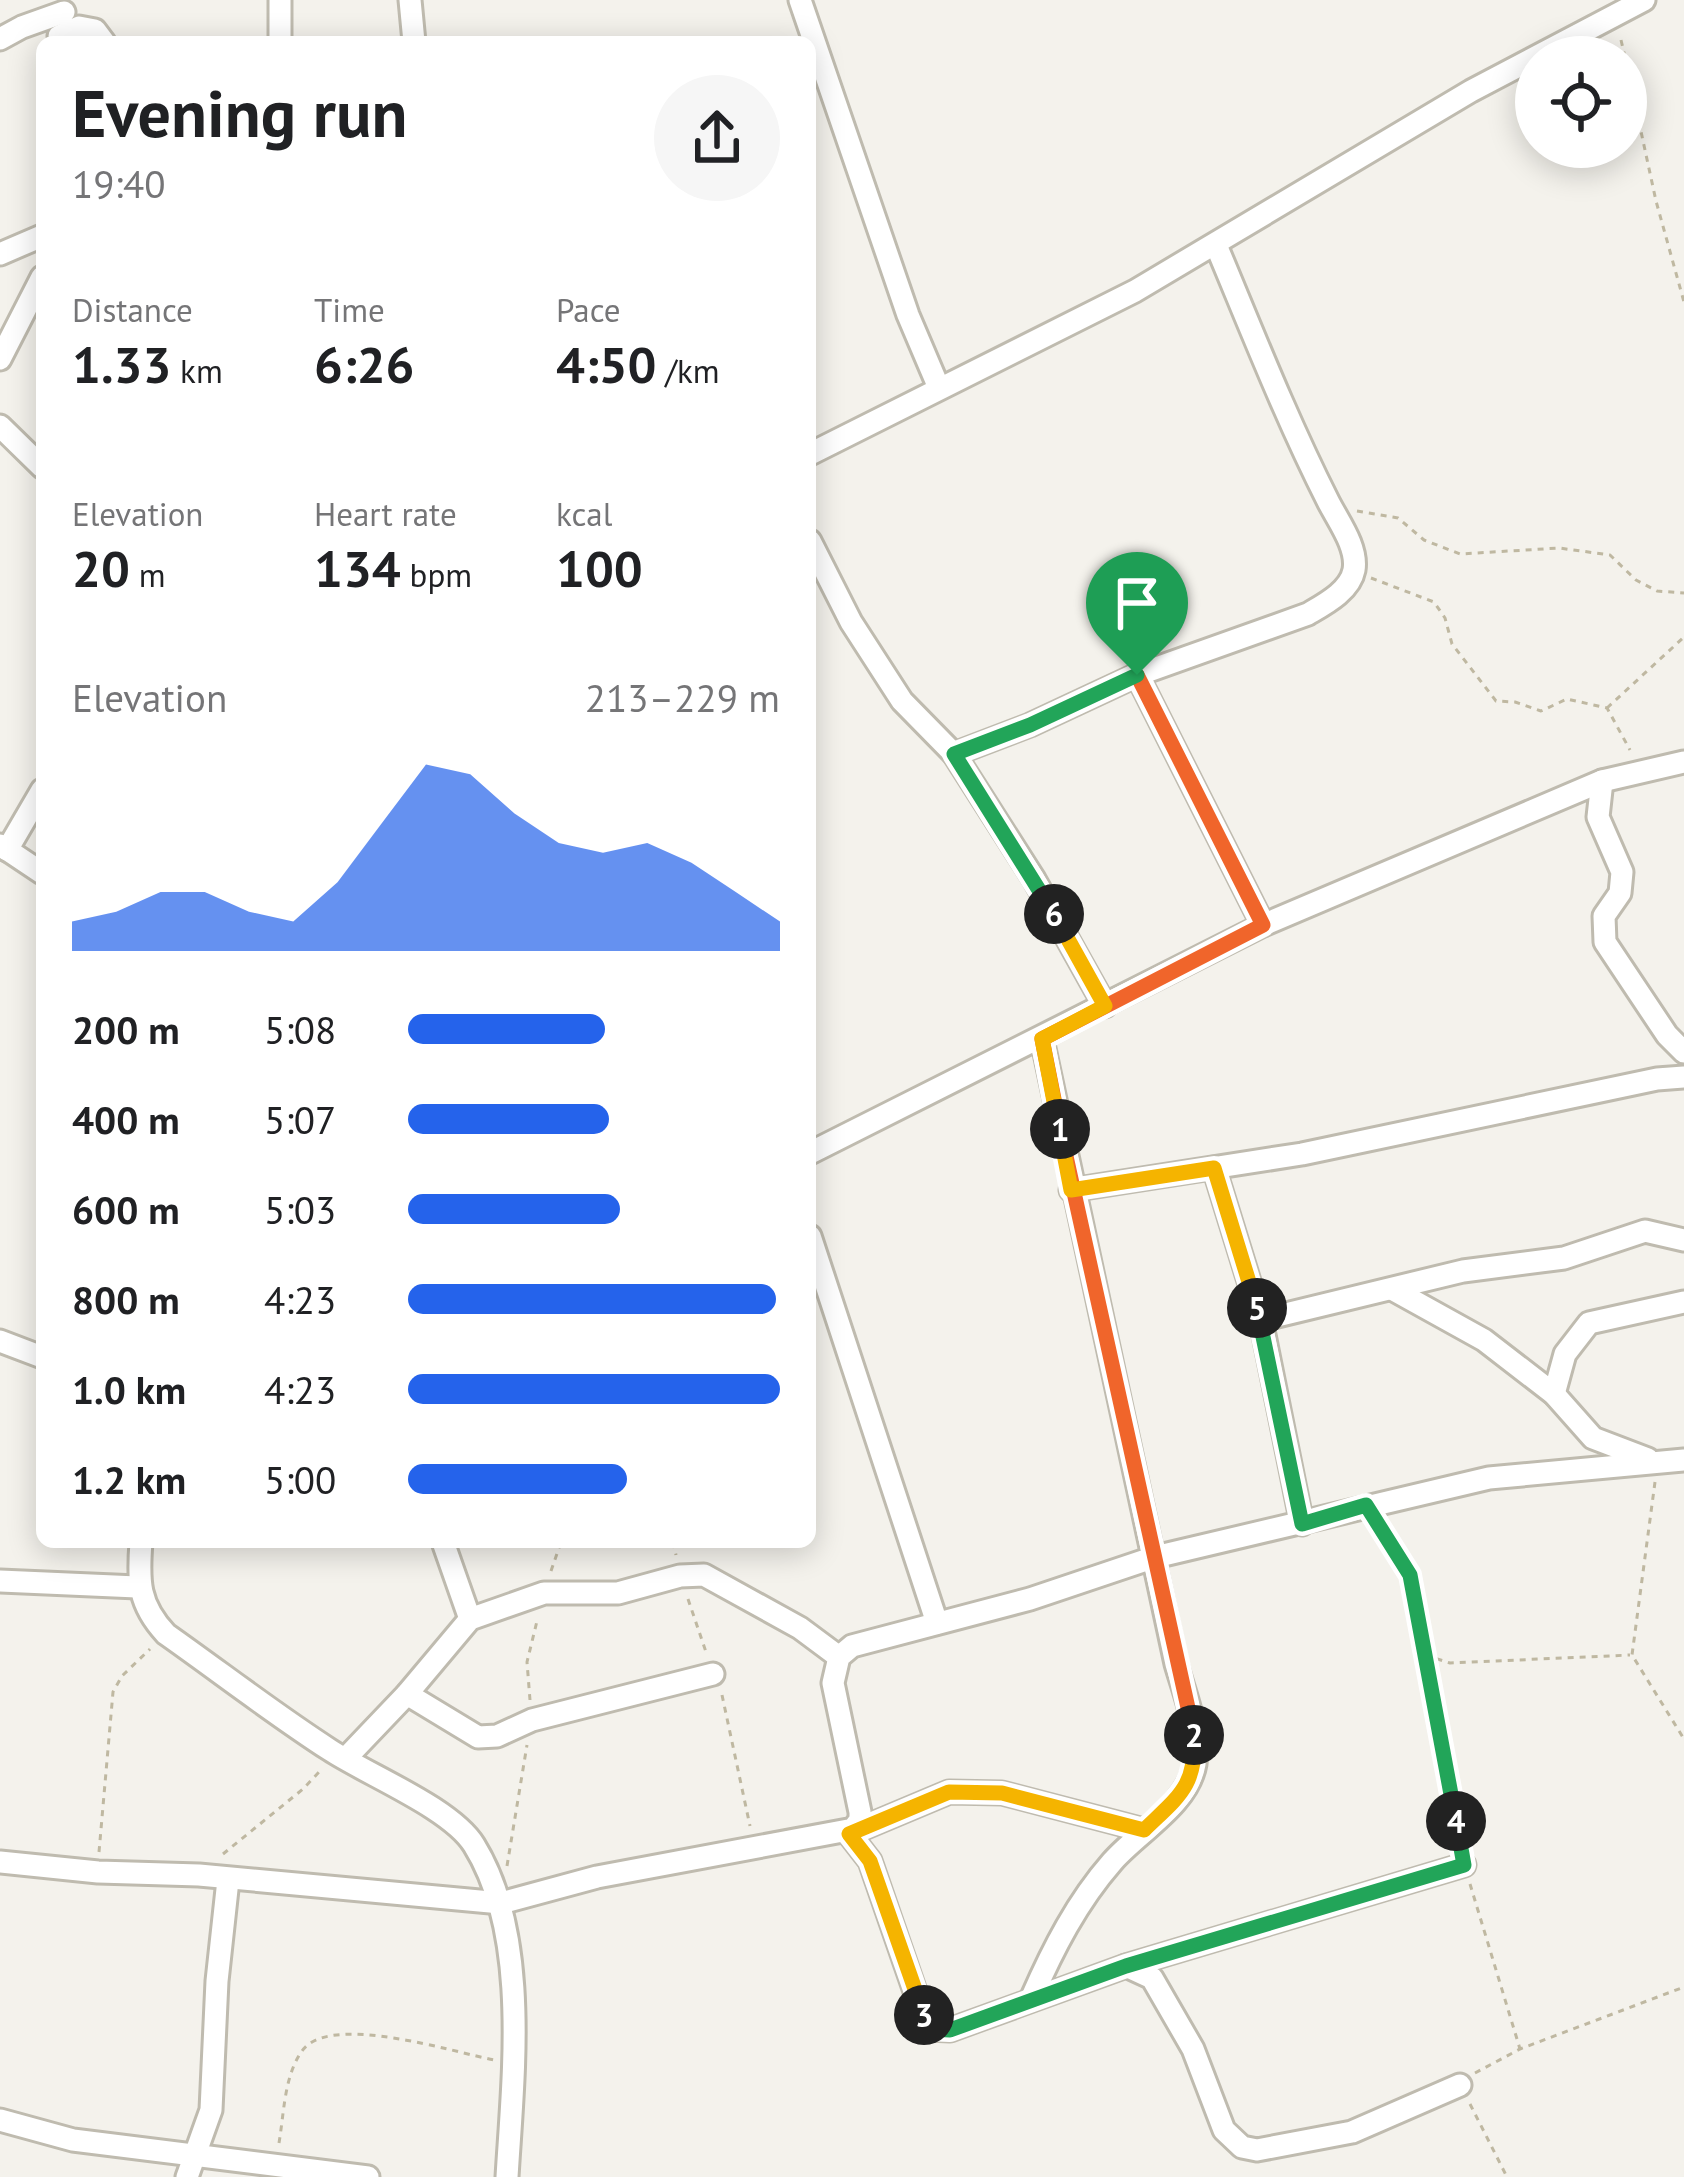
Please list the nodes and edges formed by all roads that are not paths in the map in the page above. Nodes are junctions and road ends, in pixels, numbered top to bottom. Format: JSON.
{"nodes":[{"id":1,"x":280,"y":0,"type":"edge"},
{"id":2,"x":410,"y":0,"type":"edge"},
{"id":3,"x":800,"y":0,"type":"edge"},
{"id":4,"x":1644,"y":0,"type":"edge"},
{"id":5,"x":65,"y":6,"type":"edge"},
{"id":6,"x":59,"y":36,"type":"edge"},
{"id":7,"x":63,"y":36,"type":"edge"},
{"id":8,"x":100,"y":36,"type":"edge"},
{"id":9,"x":280,"y":36,"type":"edge"},
{"id":10,"x":413,"y":36,"type":"edge"},
{"id":11,"x":812,"y":36,"type":"edge"},
{"id":12,"x":0,"y":40,"type":"edge"},
{"id":13,"x":816,"y":47,"type":"edge"},
{"id":14,"x":36,"y":239,"type":"edge"},
{"id":15,"x":1216,"y":245,"type":"junction"},
{"id":16,"x":0,"y":254,"type":"edge"},
{"id":17,"x":36,"y":289,"type":"edge"},
{"id":18,"x":0,"y":359,"type":"edge"},
{"id":19,"x":939,"y":388,"type":"junction"},
{"id":20,"x":0,"y":426,"type":"edge"},
{"id":21,"x":816,"y":451,"type":"edge"},
{"id":22,"x":36,"y":461,"type":"edge"},
{"id":23,"x":816,"y":554,"type":"edge"},
{"id":24,"x":1137,"y":675,"type":"junction"},
{"id":25,"x":954,"y":754,"type":"junction"},
{"id":26,"x":1684,"y":761,"type":"edge"},
{"id":27,"x":1602,"y":782,"type":"junction"},
{"id":28,"x":36,"y":799,"type":"edge"},
{"id":29,"x":3,"y":848,"type":"edge"},
{"id":30,"x":36,"y":870,"type":"edge"},
{"id":31,"x":1263,"y":925,"type":"junction"},
{"id":32,"x":1105,"y":1006,"type":"junction"},
{"id":33,"x":1042,"y":1039,"type":"junction"},
{"id":34,"x":1684,"y":1052,"type":"edge"},
{"id":35,"x":1684,"y":1077,"type":"edge"},
{"id":36,"x":816,"y":1150,"type":"edge"},
{"id":37,"x":1214,"y":1168,"type":"junction"},
{"id":38,"x":1071,"y":1190,"type":"junction"},
{"id":39,"x":1684,"y":1240,"type":"edge"},
{"id":40,"x":816,"y":1254,"type":"edge"},
{"id":41,"x":1392,"y":1289,"type":"junction"},
{"id":42,"x":1684,"y":1302,"type":"edge"},
{"id":43,"x":1261,"y":1321,"type":"junction"},
{"id":44,"x":0,"y":1341,"type":"edge"},
{"id":45,"x":36,"y":1355,"type":"edge"},
{"id":46,"x":1554,"y":1394,"type":"junction"},
{"id":47,"x":1684,"y":1460,"type":"edge"},
{"id":48,"x":1657,"y":1463,"type":"junction"},
{"id":49,"x":1302,"y":1524,"type":"junction"},
{"id":50,"x":141,"y":1548,"type":"edge"},
{"id":51,"x":444,"y":1548,"type":"edge"},
{"id":52,"x":1155,"y":1558,"type":"junction"},
{"id":53,"x":0,"y":1581,"type":"edge"},
{"id":54,"x":137,"y":1587,"type":"junction"},
{"id":55,"x":470,"y":1619,"type":"junction"},
{"id":56,"x":937,"y":1623,"type":"junction"},
{"id":57,"x":839,"y":1657,"type":"junction"},
{"id":58,"x":713,"y":1674,"type":"road end"},
{"id":59,"x":407,"y":1694,"type":"junction"},
{"id":60,"x":340,"y":1756,"type":"junction"},
{"id":61,"x":1144,"y":1830,"type":"junction"},
{"id":62,"x":849,"y":1834,"type":"junction"},
{"id":63,"x":0,"y":1862,"type":"edge"},
{"id":64,"x":1464,"y":1865,"type":"road end"},
{"id":65,"x":228,"y":1880,"type":"junction"},
{"id":66,"x":501,"y":1904,"type":"junction"},
{"id":67,"x":1126,"y":1966,"type":"junction"},
{"id":68,"x":1033,"y":1997,"type":"junction"},
{"id":69,"x":1460,"y":2085,"type":"road end"},
{"id":70,"x":0,"y":2120,"type":"edge"},
{"id":71,"x":191,"y":2167,"type":"edge"},
{"id":72,"x":368,"y":2177,"type":"edge"},
{"id":73,"x":507,"y":2177,"type":"edge"}],
"edges":[{"from":1,"to":9,"type":"street"},
{"from":2,"to":10,"type":"street"},
{"from":3,"to":11,"type":"street"},
{"from":4,"to":15,"type":"street"},
{"from":5,"to":6,"type":"street"},
{"from":5,"to":12,"type":"street"},
{"from":7,"to":8,"type":"street"},
{"from":13,"to":19,"type":"street"},
{"from":14,"to":16,"type":"street"},
{"from":15,"to":19,"type":"street"},
{"from":15,"to":24,"type":"street"},
{"from":17,"to":18,"type":"street"},
{"from":19,"to":21,"type":"street"},
{"from":20,"to":22,"type":"street"},
{"from":23,"to":25,"type":"street"},
{"from":24,"to":25,"type":"street"},
{"from":24,"to":31,"type":"street"},
{"from":25,"to":32,"type":"street"},
{"from":26,"to":27,"type":"street"},
{"from":27,"to":31,"type":"street"},
{"from":27,"to":34,"type":"street"},
{"from":28,"to":29,"type":"street"},
{"from":29,"to":30,"type":"street"},
{"from":31,"to":32,"type":"street"},
{"from":32,"to":33,"type":"street"},
{"from":33,"to":36,"type":"street"},
{"from":33,"to":38,"type":"street"},
{"from":35,"to":37,"type":"street"},
{"from":37,"to":38,"type":"street"},
{"from":37,"to":43,"type":"street"},
{"from":38,"to":52,"type":"street"},
{"from":39,"to":41,"type":"street"},
{"from":40,"to":56,"type":"street"},
{"from":41,"to":43,"type":"street"},
{"from":41,"to":46,"type":"street"},
{"from":42,"to":46,"type":"street"},
{"from":43,"to":49,"type":"street"},
{"from":44,"to":45,"type":"street"},
{"from":46,"to":48,"type":"street"},
{"from":47,"to":48,"type":"street"},
{"from":48,"to":49,"type":"street"},
{"from":49,"to":52,"type":"street"},
{"from":50,"to":54,"type":"street"},
{"from":51,"to":55,"type":"street"},
{"from":52,"to":56,"type":"street"},
{"from":52,"to":61,"type":"street"},
{"from":53,"to":54,"type":"street"},
{"from":54,"to":60,"type":"street"},
{"from":55,"to":57,"type":"street"},
{"from":55,"to":59,"type":"street"},
{"from":56,"to":57,"type":"street"},
{"from":57,"to":62,"type":"street"},
{"from":58,"to":59,"type":"street"},
{"from":59,"to":60,"type":"street"},
{"from":60,"to":66,"type":"street"},
{"from":61,"to":62,"type":"street"},
{"from":61,"to":68,"type":"street"},
{"from":62,"to":66,"type":"street"},
{"from":62,"to":68,"type":"street"},
{"from":63,"to":65,"type":"street"},
{"from":64,"to":67,"type":"street"},
{"from":65,"to":66,"type":"street"},
{"from":65,"to":71,"type":"street"},
{"from":66,"to":73,"type":"street"},
{"from":67,"to":68,"type":"street"},
{"from":67,"to":69,"type":"street"},
{"from":70,"to":71,"type":"street"},
{"from":71,"to":72,"type":"street"}]}
